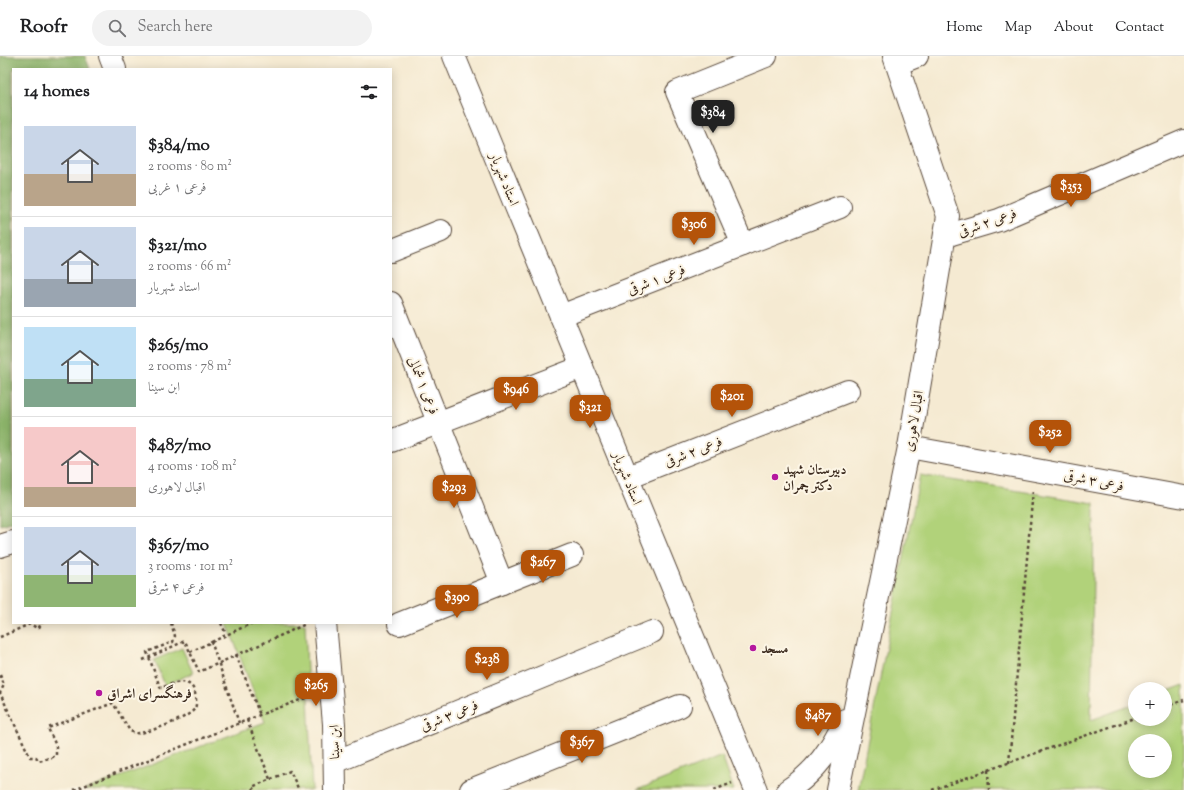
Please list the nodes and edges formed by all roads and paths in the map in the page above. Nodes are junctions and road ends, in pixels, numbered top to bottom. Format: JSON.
{"nodes":[{"id":1,"x":110,"y":56,"type":"edge"},
{"id":2,"x":454,"y":56,"type":"edge"},
{"id":3,"x":766,"y":56,"type":"edge"},
{"id":4,"x":917,"y":56,"type":"edge"},
{"id":5,"x":896,"y":60,"type":"edge"},
{"id":6,"x":115,"y":68,"type":"edge"},
{"id":7,"x":1184,"y":141,"type":"edge"},
{"id":8,"x":840,"y":207,"type":"dead end"},
{"id":9,"x":441,"y":231,"type":"dead end"},
{"id":10,"x":945,"y":236,"type":"junction"},
{"id":11,"x":743,"y":245,"type":"junction"},
{"id":12,"x":392,"y":251,"type":"edge"},
{"id":13,"x":392,"y":306,"type":"edge"},
{"id":14,"x":561,"y":316,"type":"junction"},
{"id":15,"x":582,"y":367,"type":"junction"},
{"id":16,"x":848,"y":391,"type":"dead end"},
{"id":17,"x":438,"y":422,"type":"junction"},
{"id":18,"x":392,"y":441,"type":"edge"},
{"id":19,"x":909,"y":447,"type":"junction"},
{"id":20,"x":1035,"y":468,"type":"junction"},
{"id":21,"x":628,"y":477,"type":"junction"},
{"id":22,"x":1184,"y":497,"type":"edge"},
{"id":23,"x":12,"y":542,"type":"edge"},
{"id":24,"x":0,"y":546,"type":"edge"},
{"id":25,"x":572,"y":554,"type":"dead end"},
{"id":26,"x":502,"y":583,"type":"junction"},
{"id":27,"x":30,"y":624,"type":"edge"},
{"id":28,"x":30,"y":624,"type":"edge"},
{"id":29,"x":42,"y":624,"type":"edge"},
{"id":30,"x":171,"y":624,"type":"edge"},
{"id":31,"x":221,"y":624,"type":"edge"},
{"id":32,"x":250,"y":624,"type":"edge"},
{"id":33,"x":306,"y":624,"type":"edge"},
{"id":34,"x":325,"y":624,"type":"edge"},
{"id":35,"x":399,"y":624,"type":"dead end"},
{"id":36,"x":652,"y":632,"type":"dead end"},
{"id":37,"x":226,"y":634,"type":"junction"},
{"id":38,"x":0,"y":637,"type":"edge"},
{"id":39,"x":211,"y":641,"type":"junction"},
{"id":40,"x":190,"y":652,"type":"junction"},
{"id":41,"x":236,"y":655,"type":"junction"},
{"id":42,"x":149,"y":658,"type":"junction"},
{"id":43,"x":143,"y":660,"type":"dead end"},
{"id":44,"x":218,"y":664,"type":"junction"},
{"id":45,"x":0,"y":675,"type":"edge"},
{"id":46,"x":331,"y":688,"type":"junction"},
{"id":47,"x":858,"y":694,"type":"junction"},
{"id":48,"x":1184,"y":700,"type":"edge"},
{"id":49,"x":1172,"y":704,"type":"edge"},
{"id":50,"x":680,"y":706,"type":"dead end"},
{"id":51,"x":260,"y":715,"type":"junction"},
{"id":52,"x":247,"y":720,"type":"junction"},
{"id":53,"x":1128,"y":720,"type":"edge"},
{"id":54,"x":239,"y":723,"type":"junction"},
{"id":55,"x":335,"y":762,"type":"junction"},
{"id":56,"x":1009,"y":763,"type":"junction"},
{"id":57,"x":988,"y":770,"type":"junction"},
{"id":58,"x":270,"y":779,"type":"junction"},
{"id":59,"x":731,"y":783,"type":"dead end"},
{"id":60,"x":74,"y":790,"type":"edge"},
{"id":61,"x":254,"y":790,"type":"edge"},
{"id":62,"x":299,"y":790,"type":"edge"},
{"id":63,"x":335,"y":790,"type":"edge"},
{"id":64,"x":471,"y":790,"type":"edge"},
{"id":65,"x":714,"y":790,"type":"edge"},
{"id":66,"x":756,"y":790,"type":"edge"},
{"id":67,"x":788,"y":790,"type":"edge"},
{"id":68,"x":838,"y":790,"type":"edge"},
{"id":69,"x":932,"y":790,"type":"edge"},
{"id":70,"x":990,"y":790,"type":"edge"}],
"edges":[{"from":1,"to":6,"type":"street"},
{"from":2,"to":14,"type":"street","name":"استاد شهریار"},
{"from":3,"to":11,"type":"street"},
{"from":4,"to":5,"type":"street"},
{"from":5,"to":10,"type":"street","name":"اقبال لاهوری"},
{"from":7,"to":10,"type":"street","name":"فرعی ۲ شرقی"},
{"from":8,"to":11,"type":"street","name":"فرعی ۱ شرقی"},
{"from":9,"to":12,"type":"street"},
{"from":10,"to":19,"type":"street","name":"اقبال لاهوری"},
{"from":11,"to":14,"type":"street","name":"فرعی ۱ شرقی"},
{"from":13,"to":17,"type":"street","name":"فرعی ۱ شمالی"},
{"from":14,"to":15,"type":"street","name":"استاد شهریار"},
{"from":15,"to":17,"type":"street"},
{"from":15,"to":21,"type":"street","name":"استاد شهریار"},
{"from":16,"to":21,"type":"street","name":"فرعی ۲ شرقی"},
{"from":17,"to":18,"type":"street"},
{"from":17,"to":26,"type":"street","name":"فرعی ۱ شمالی"},
{"from":19,"to":20,"type":"street","name":"فرعی ۳ شرقی"},
{"from":19,"to":47,"type":"street","name":"اقبال لاهوری"},
{"from":20,"to":22,"type":"street","name":"فرعی ۳ شرقی"},
{"from":20,"to":56,"type":"path"},
{"from":21,"to":66,"type":"street","name":"استاد شهریار"},
{"from":23,"to":24,"type":"street"},
{"from":25,"to":26,"type":"street"},
{"from":26,"to":35,"type":"street"},
{"from":27,"to":38,"type":"path"},
{"from":28,"to":29,"type":"path"},
{"from":30,"to":42,"type":"path"},
{"from":31,"to":37,"type":"path"},
{"from":32,"to":37,"type":"path"},
{"from":33,"to":41,"type":"path"},
{"from":34,"to":46,"type":"street","name":"ابن سینا"},
{"from":36,"to":55,"type":"street","name":"فرعی ۳ شرقی"},
{"from":37,"to":39,"type":"path"},
{"from":39,"to":40,"type":"path"},
{"from":39,"to":44,"type":"path"},
{"from":40,"to":42,"type":"path"},
{"from":40,"to":44,"type":"path"},
{"from":41,"to":44,"type":"path"},
{"from":41,"to":51,"type":"path"},
{"from":42,"to":43,"type":"path"},
{"from":42,"to":45,"type":"path"},
{"from":44,"to":54,"type":"path"},
{"from":46,"to":51,"type":"path"},
{"from":46,"to":55,"type":"street","name":"ابن سینا"},
{"from":47,"to":67,"type":"street"},
{"from":47,"to":68,"type":"street","name":"اقبال لاهوری"},
{"from":48,"to":49,"type":"path"},
{"from":50,"to":64,"type":"street"},
{"from":51,"to":52,"type":"path"},
{"from":52,"to":54,"type":"path"},
{"from":52,"to":58,"type":"path"},
{"from":53,"to":56,"type":"path"},
{"from":54,"to":60,"type":"path"},
{"from":55,"to":63,"type":"street","name":"ابن سینا"},
{"from":56,"to":57,"type":"path"},
{"from":57,"to":69,"type":"path"},
{"from":57,"to":70,"type":"path"},
{"from":58,"to":61,"type":"path"},
{"from":58,"to":62,"type":"path"},
{"from":59,"to":65,"type":"path"}]}
